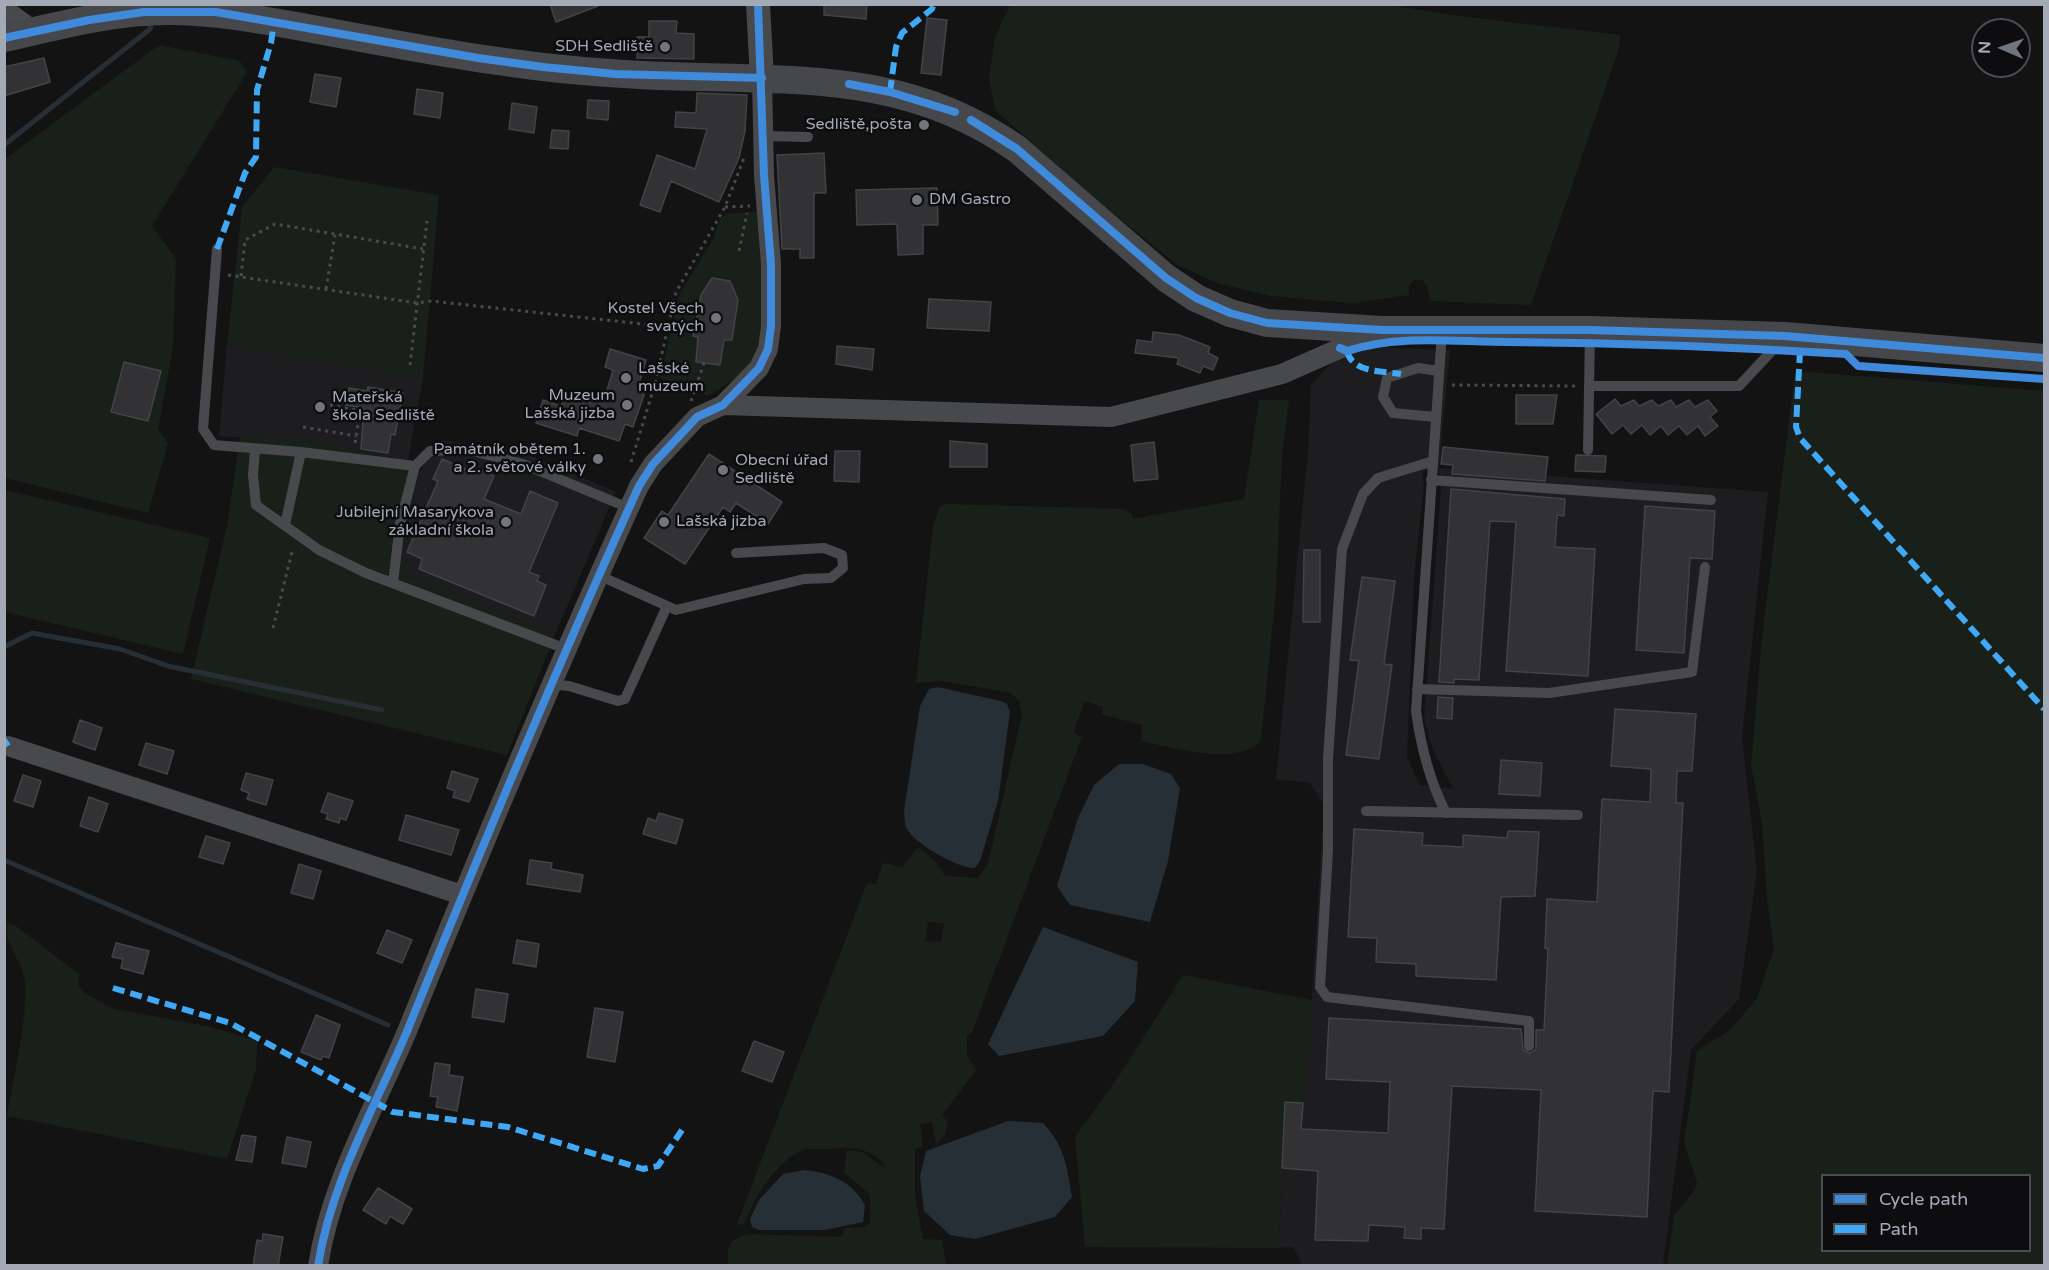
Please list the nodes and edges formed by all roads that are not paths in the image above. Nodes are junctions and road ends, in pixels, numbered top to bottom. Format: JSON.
{"nodes":[{"id":1,"x":758,"y":4,"type":"edge"},
{"id":2,"x":4,"y":9,"type":"edge"},
{"id":3,"x":34,"y":31,"type":"junction"},
{"id":4,"x":4,"y":38,"type":"edge"},
{"id":5,"x":762,"y":78,"type":"junction"},
{"id":6,"x":808,"y":137,"type":"dead end"},
{"id":7,"x":755,"y":142,"type":"junction"},
{"id":8,"x":217,"y":249,"type":"dead end"},
{"id":9,"x":1442,"y":329,"type":"junction"},
{"id":10,"x":1382,"y":330,"type":"junction"},
{"id":11,"x":1590,"y":330,"type":"junction"},
{"id":12,"x":1785,"y":336,"type":"junction"},
{"id":13,"x":2044,"y":358,"type":"edge"},
{"id":14,"x":1439,"y":371,"type":"junction"},
{"id":15,"x":1591,"y":386,"type":"junction"},
{"id":16,"x":723,"y":405,"type":"junction"},
{"id":17,"x":1436,"y":417,"type":"junction"},
{"id":18,"x":255,"y":449,"type":"junction"},
{"id":19,"x":1588,"y":450,"type":"dead end"},
{"id":20,"x":301,"y":452,"type":"junction"},
{"id":21,"x":1433,"y":461,"type":"junction"},
{"id":22,"x":415,"y":466,"type":"junction"},
{"id":23,"x":1431,"y":480,"type":"junction"},
{"id":24,"x":1711,"y":500,"type":"dead end"},
{"id":25,"x":629,"y":508,"type":"junction"},
{"id":26,"x":285,"y":525,"type":"junction"},
{"id":27,"x":736,"y":553,"type":"dead end"},
{"id":28,"x":1705,"y":567,"type":"dead end"},
{"id":29,"x":598,"y":575,"type":"junction"},
{"id":30,"x":393,"y":583,"type":"junction"},
{"id":31,"x":667,"y":606,"type":"junction"},
{"id":32,"x":566,"y":650,"type":"junction"},
{"id":33,"x":551,"y":684,"type":"junction"},
{"id":34,"x":1417,"y":689,"type":"junction"},
{"id":35,"x":8,"y":746,"type":"dead end"},
{"id":36,"x":1366,"y":811,"type":"dead end"},
{"id":37,"x":1446,"y":813,"type":"junction"},
{"id":38,"x":1578,"y":815,"type":"dead end"},
{"id":39,"x":462,"y":895,"type":"junction"},
{"id":40,"x":1529,"y":1047,"type":"dead end"},
{"id":41,"x":318,"y":1266,"type":"edge"}],
"edges":[{"from":1,"to":5,"type":"street"},
{"from":2,"to":3,"type":"street"},
{"from":3,"to":4,"type":"main road"},
{"from":3,"to":5,"type":"main road"},
{"from":5,"to":7,"type":"street"},
{"from":5,"to":10,"type":"main road"},
{"from":6,"to":7,"type":"lane"},
{"from":7,"to":16,"type":"street"},
{"from":8,"to":18,"type":"lane"},
{"from":9,"to":10,"type":"main road"},
{"from":9,"to":11,"type":"main road"},
{"from":9,"to":14,"type":"lane"},
{"from":10,"to":16,"type":"street"},
{"from":11,"to":12,"type":"main road"},
{"from":11,"to":15,"type":"lane"},
{"from":12,"to":13,"type":"main road"},
{"from":12,"to":15,"type":"lane"},
{"from":14,"to":17,"type":"lane"},
{"from":14,"to":17,"type":"lane"},
{"from":15,"to":19,"type":"lane"},
{"from":16,"to":25,"type":"street"},
{"from":17,"to":21,"type":"lane"},
{"from":18,"to":20,"type":"lane"},
{"from":18,"to":26,"type":"lane"},
{"from":20,"to":22,"type":"lane"},
{"from":20,"to":26,"type":"lane"},
{"from":21,"to":23,"type":"lane"},
{"from":21,"to":40,"type":"lane"},
{"from":22,"to":25,"type":"lane"},
{"from":22,"to":30,"type":"lane"},
{"from":23,"to":24,"type":"lane"},
{"from":23,"to":34,"type":"lane"},
{"from":25,"to":29,"type":"street"},
{"from":26,"to":30,"type":"lane"},
{"from":27,"to":31,"type":"lane"},
{"from":28,"to":34,"type":"lane"},
{"from":29,"to":31,"type":"lane"},
{"from":29,"to":32,"type":"street"},
{"from":30,"to":32,"type":"lane"},
{"from":31,"to":33,"type":"lane"},
{"from":32,"to":33,"type":"street"},
{"from":33,"to":39,"type":"street"},
{"from":34,"to":37,"type":"lane"},
{"from":35,"to":39,"type":"street"},
{"from":36,"to":37,"type":"lane"},
{"from":37,"to":38,"type":"lane"},
{"from":39,"to":41,"type":"street"}]}
